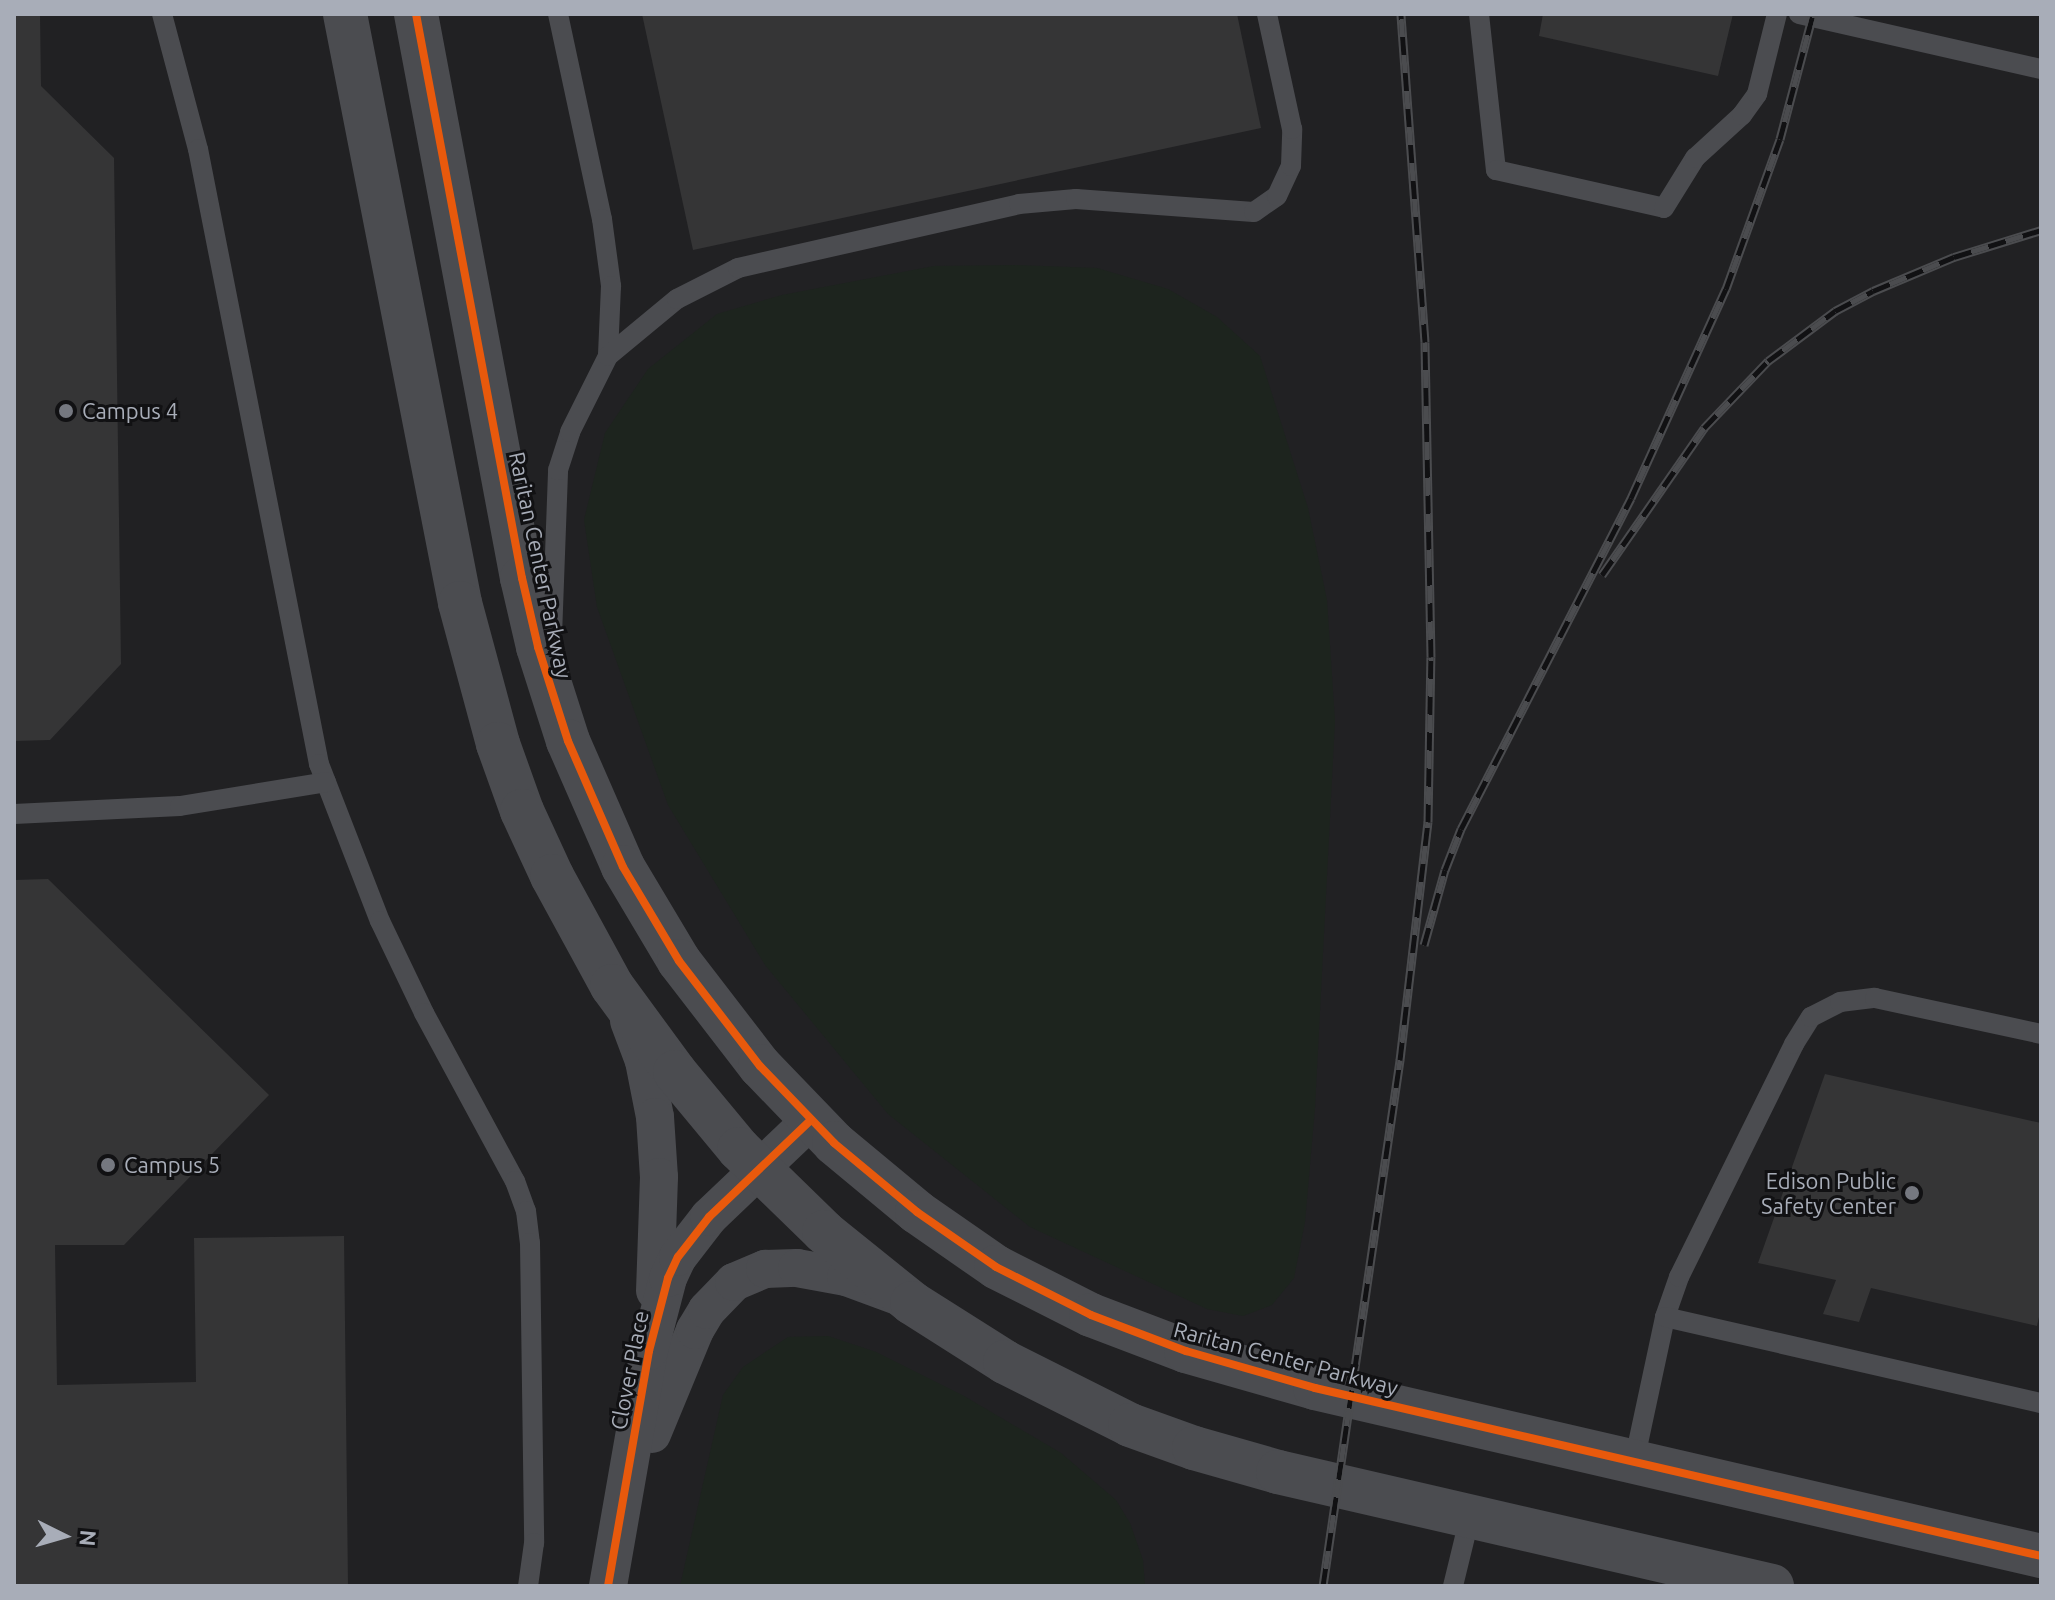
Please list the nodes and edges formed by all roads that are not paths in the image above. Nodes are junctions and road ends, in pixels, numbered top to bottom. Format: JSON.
{"nodes":[{"id":1,"x":162,"y":14,"type":"edge"},
{"id":2,"x":345,"y":14,"type":"edge"},
{"id":3,"x":416,"y":14,"type":"edge"},
{"id":4,"x":558,"y":14,"type":"edge"},
{"id":5,"x":1267,"y":14,"type":"edge"},
{"id":6,"x":1479,"y":14,"type":"edge"},
{"id":7,"x":1777,"y":14,"type":"edge"},
{"id":8,"x":1799,"y":14,"type":"edge"},
{"id":9,"x":2041,"y":69,"type":"edge"},
{"id":10,"x":608,"y":356,"type":"junction"},
{"id":11,"x":550,"y":691,"type":"junction"},
{"id":12,"x":326,"y":782,"type":"junction"},
{"id":13,"x":14,"y":814,"type":"edge"},
{"id":14,"x":612,"y":986,"type":"junction"},
{"id":15,"x":2041,"y":1034,"type":"edge"},
{"id":16,"x":811,"y":1120,"type":"junction"},
{"id":17,"x":758,"y":1169,"type":"junction"},
{"id":18,"x":912,"y":1303,"type":"junction"},
{"id":19,"x":1665,"y":1317,"type":"junction"},
{"id":20,"x":649,"y":1351,"type":"junction"},
{"id":21,"x":2041,"y":1403,"type":"edge"},
{"id":22,"x":1634,"y":1462,"type":"junction"},
{"id":23,"x":1470,"y":1516,"type":"junction"},
{"id":24,"x":2041,"y":1556,"type":"edge"},
{"id":25,"x":611,"y":1572,"type":"edge"},
{"id":26,"x":1739,"y":1580,"type":"edge"},
{"id":27,"x":528,"y":1586,"type":"edge"},
{"id":28,"x":1453,"y":1586,"type":"edge"},
{"id":29,"x":1772,"y":1586,"type":"edge"}],
"edges":[{"from":1,"to":12,"type":"lane"},
{"from":2,"to":14,"type":"street"},
{"from":3,"to":11,"type":"street","name":"Raritan Center Parkway"},
{"from":4,"to":10,"type":"lane"},
{"from":5,"to":10,"type":"lane"},
{"from":6,"to":7,"type":"lane"},
{"from":8,"to":9,"type":"lane"},
{"from":10,"to":11,"type":"lane"},
{"from":11,"to":16,"type":"street","name":"Raritan Center Parkway"},
{"from":12,"to":13,"type":"lane"},
{"from":12,"to":27,"type":"lane"},
{"from":14,"to":17,"type":"street"},
{"from":14,"to":20,"type":"street"},
{"from":15,"to":19,"type":"lane"},
{"from":16,"to":17,"type":"street","name":"Clover Place"},
{"from":16,"to":22,"type":"street","name":"Raritan Center Parkway"},
{"from":17,"to":18,"type":"street"},
{"from":17,"to":20,"type":"street","name":"Clover Place"},
{"from":18,"to":23,"type":"street"},
{"from":18,"to":25,"type":"street"},
{"from":19,"to":21,"type":"lane"},
{"from":19,"to":22,"type":"lane"},
{"from":20,"to":25,"type":"street","name":"Clover Place"},
{"from":22,"to":24,"type":"street","name":"Raritan Center Parkway"},
{"from":23,"to":26,"type":"street"},
{"from":23,"to":28,"type":"lane"},
{"from":26,"to":29,"type":"street"}]}
